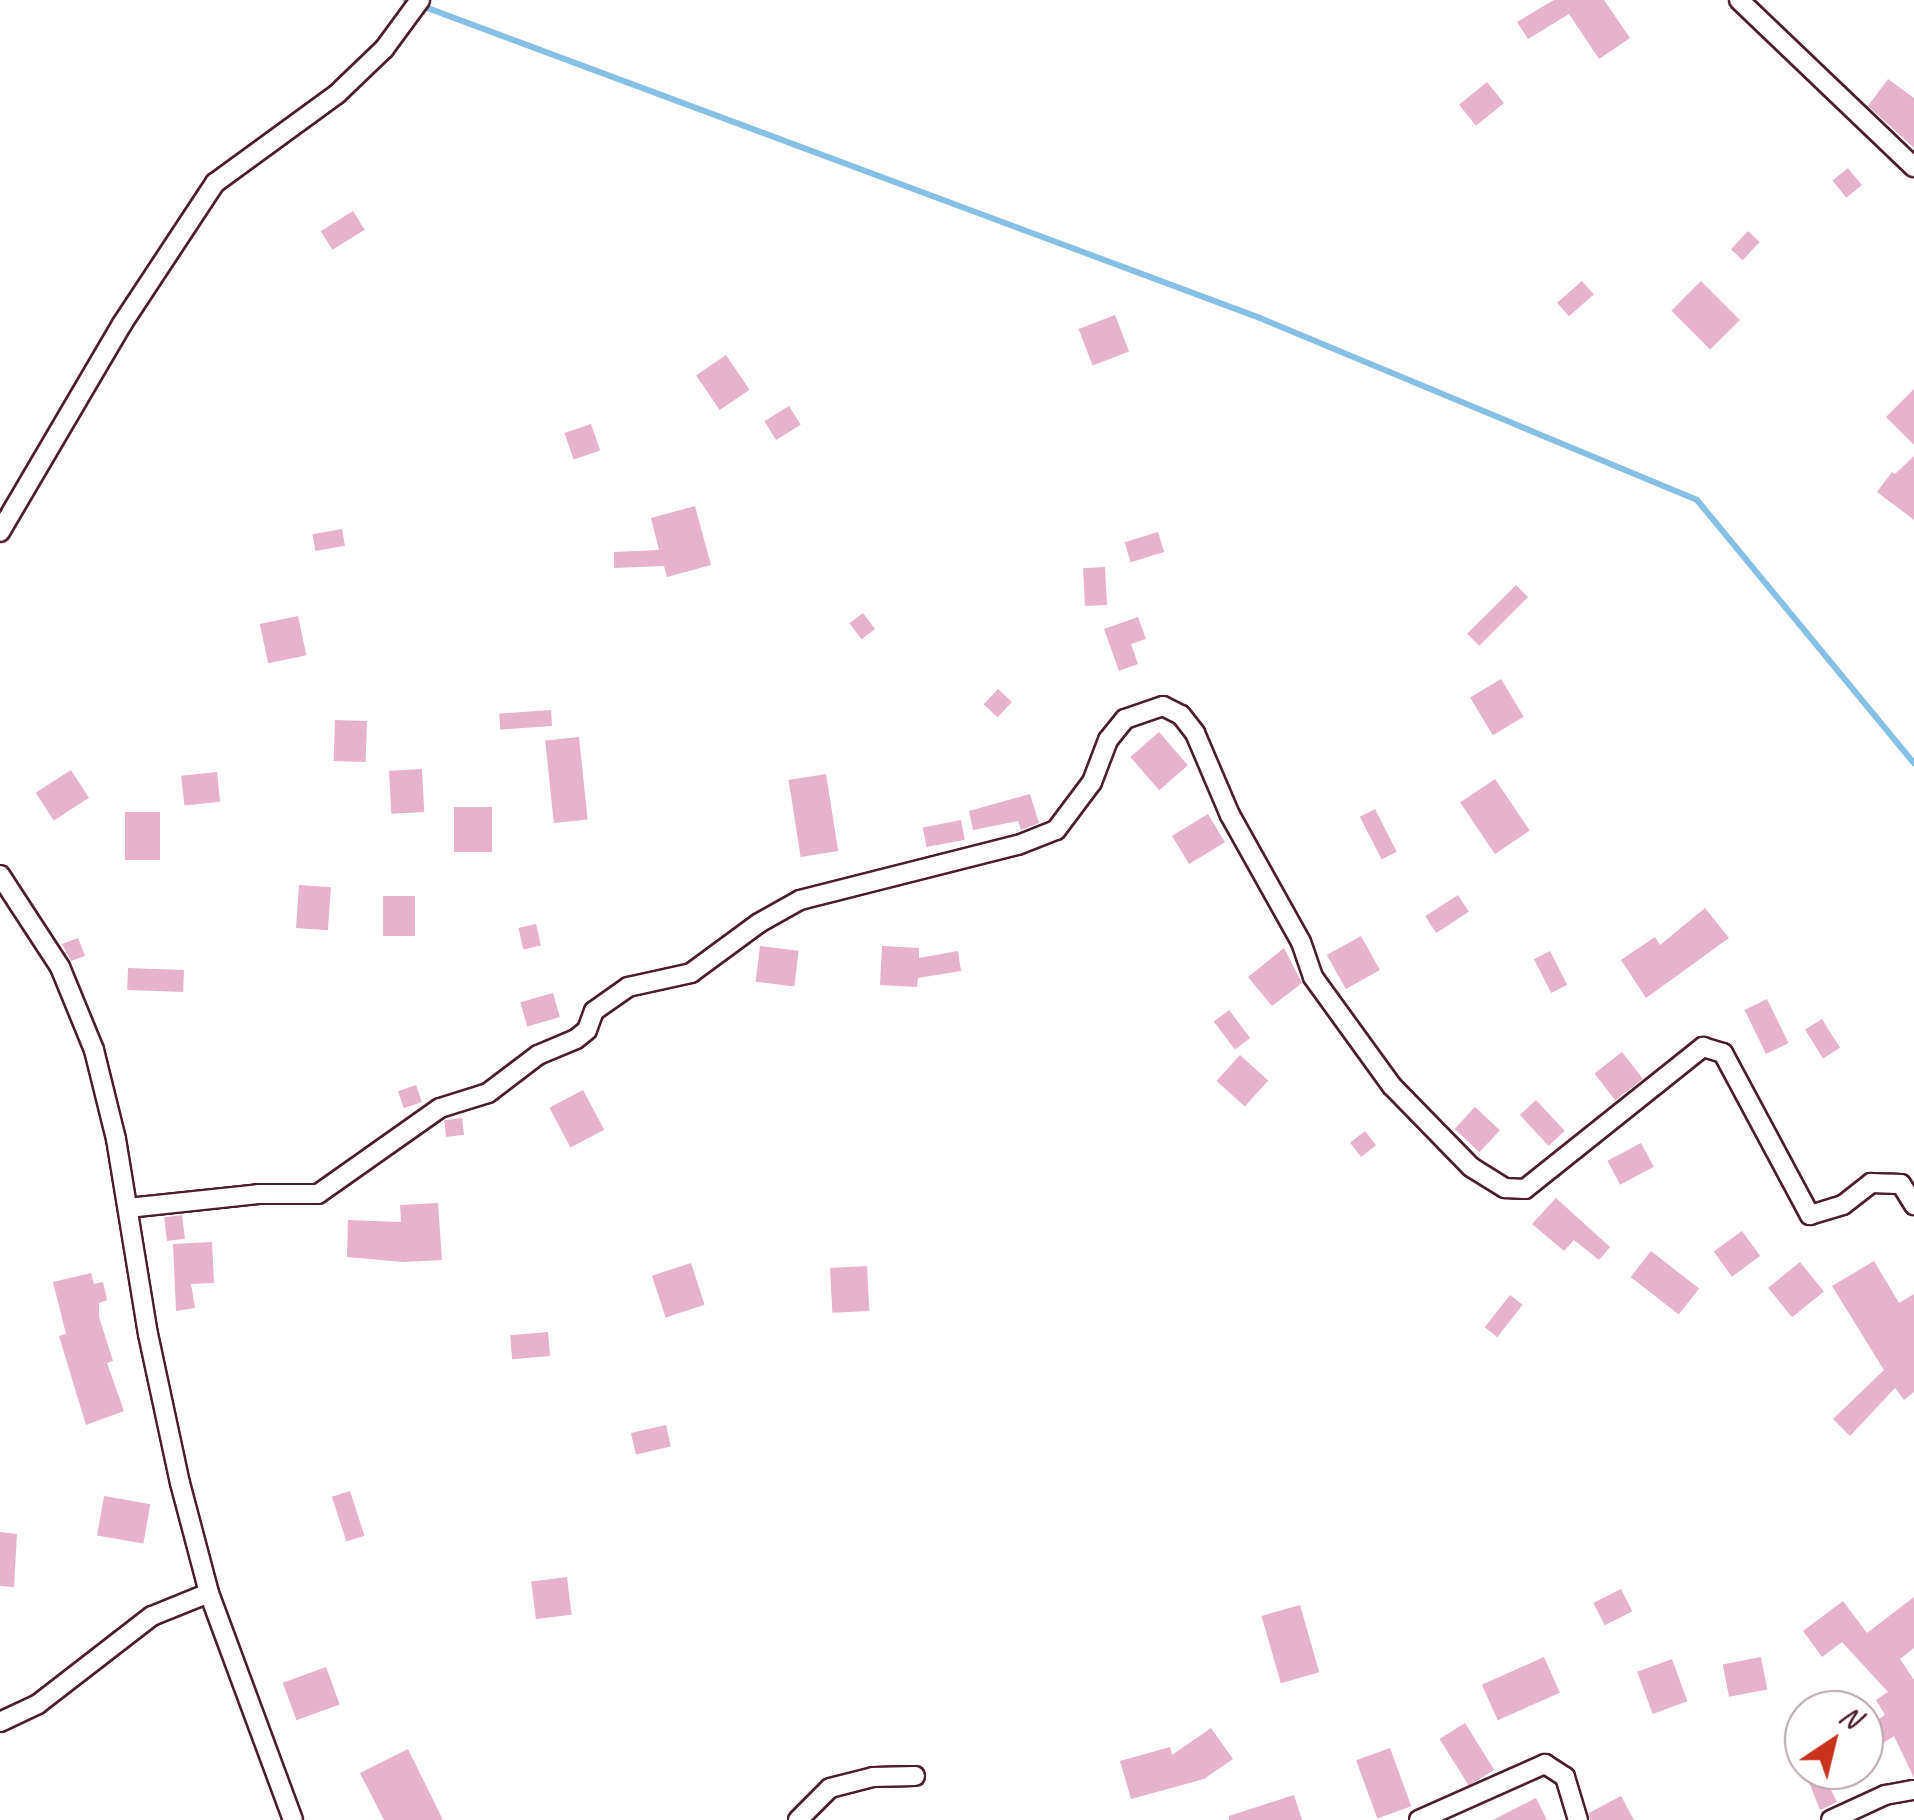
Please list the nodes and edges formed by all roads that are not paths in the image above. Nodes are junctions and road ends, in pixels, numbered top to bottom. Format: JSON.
{"nodes":[{"id":1,"x":420,"y":0,"type":"edge"},
{"id":2,"x":1739,"y":0,"type":"edge"},
{"id":3,"x":1914,"y":168,"type":"edge"},
{"id":4,"x":0,"y":532,"type":"edge"},
{"id":5,"x":0,"y":875,"type":"edge"},
{"id":6,"x":1914,"y":1205,"type":"edge"},
{"id":7,"x":128,"y":1208,"type":"junction"},
{"id":8,"x":209,"y":1592,"type":"junction"},
{"id":9,"x":0,"y":1722,"type":"edge"},
{"id":10,"x":916,"y":1776,"type":"dead end"},
{"id":11,"x":1914,"y":1790,"type":"edge"},
{"id":12,"x":293,"y":1820,"type":"edge"},
{"id":13,"x":798,"y":1820,"type":"edge"},
{"id":14,"x":1419,"y":1820,"type":"edge"},
{"id":15,"x":1578,"y":1820,"type":"edge"},
{"id":16,"x":1831,"y":1820,"type":"edge"}],
"edges":[{"from":1,"to":4,"type":"street"},
{"from":2,"to":3,"type":"street"},
{"from":5,"to":7,"type":"street"},
{"from":6,"to":7,"type":"street"},
{"from":7,"to":8,"type":"street"},
{"from":8,"to":9,"type":"street"},
{"from":8,"to":12,"type":"street"},
{"from":10,"to":13,"type":"street"},
{"from":11,"to":16,"type":"street"},
{"from":14,"to":15,"type":"street"}]}
